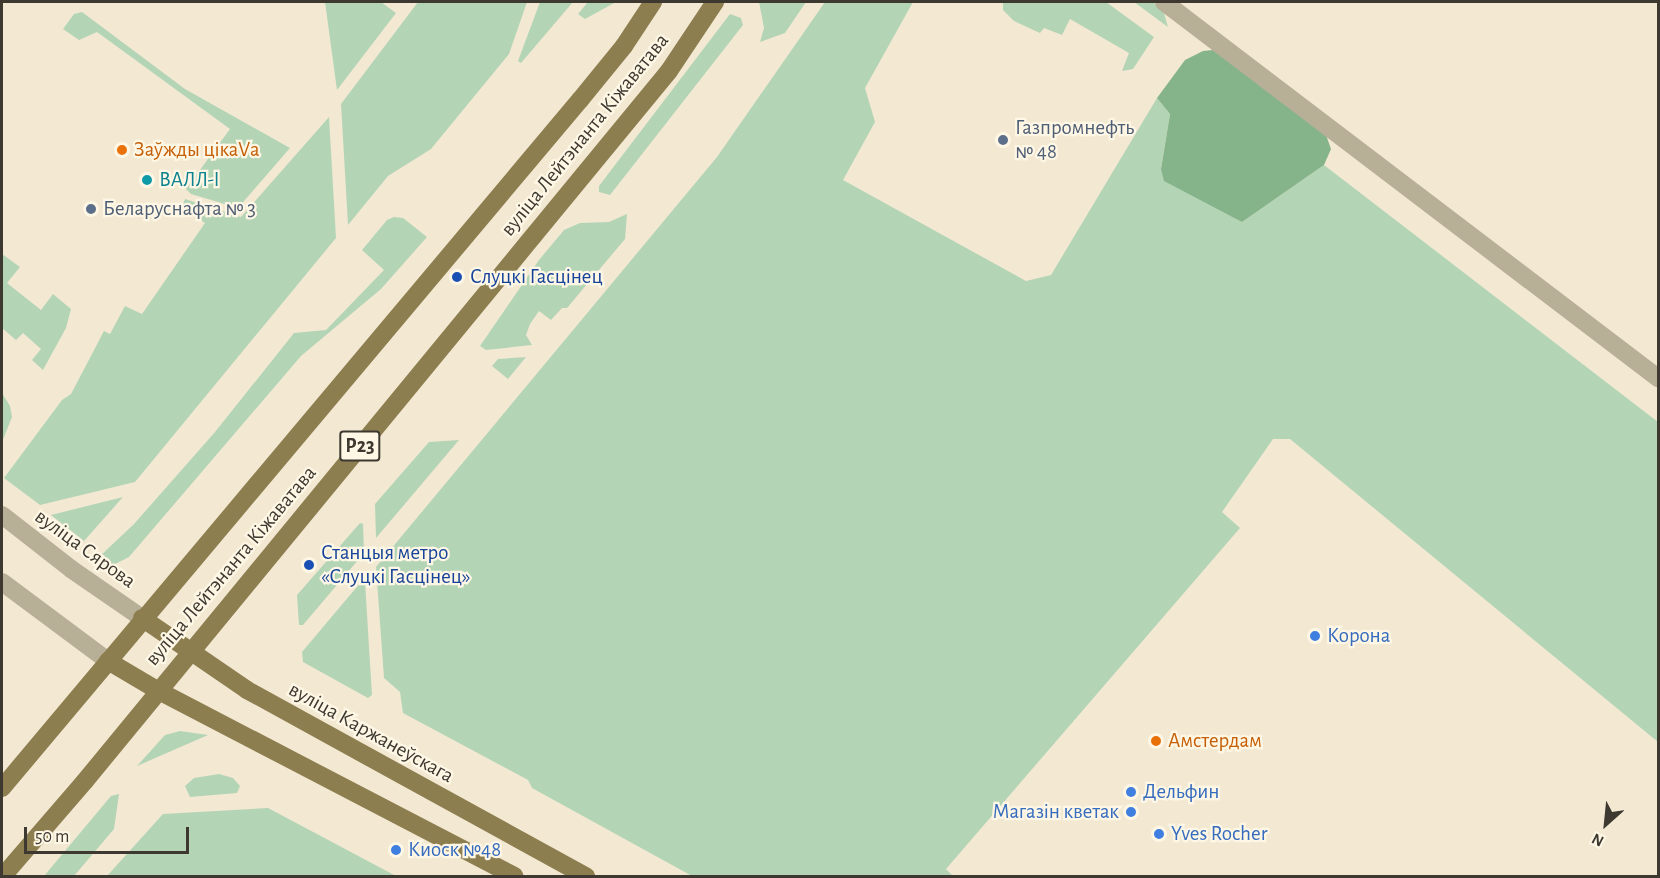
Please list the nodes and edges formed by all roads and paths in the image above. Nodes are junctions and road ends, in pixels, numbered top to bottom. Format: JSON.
{"nodes":[{"id":1,"x":653,"y":2,"type":"edge"},
{"id":2,"x":716,"y":2,"type":"edge"},
{"id":3,"x":1164,"y":2,"type":"edge"},
{"id":4,"x":1659,"y":378,"type":"edge"},
{"id":5,"x":2,"y":515,"type":"edge"},
{"id":6,"x":2,"y":582,"type":"edge"},
{"id":7,"x":142,"y":618,"type":"junction"},
{"id":8,"x":189,"y":652,"type":"junction"},
{"id":9,"x":108,"y":661,"type":"junction"},
{"id":10,"x":157,"y":690,"type":"junction"},
{"id":11,"x":2,"y":788,"type":"edge"},
{"id":12,"x":3,"y":876,"type":"edge"},
{"id":13,"x":514,"y":876,"type":"edge"},
{"id":14,"x":586,"y":876,"type":"edge"}],
"edges":[{"from":1,"to":7,"type":"main road","name":"вуліца Лейтэнанта Кіжаватава","number":"Р23"},
{"from":2,"to":8,"type":"main road","name":"вуліца Лейтэнанта Кіжаватава","number":"Р23"},
{"from":3,"to":4,"type":"street"},
{"from":5,"to":7,"type":"street","name":"вуліца Сярова"},
{"from":6,"to":9,"type":"street"},
{"from":7,"to":8,"type":"main road","name":"вуліца Каржанеўскага"},
{"from":7,"to":9,"type":"main road","name":"вуліца Лейтэнанта Кіжаватава","number":"Р23"},
{"from":8,"to":10,"type":"main road","name":"вуліца Лейтэнанта Кіжаватава","number":"Р23"},
{"from":8,"to":14,"type":"main road","name":"вуліца Каржанеўскага"},
{"from":9,"to":10,"type":"main road"},
{"from":9,"to":11,"type":"main road","name":"вуліца Лейтэнанта Кіжаватава","number":"Р23"},
{"from":10,"to":12,"type":"main road","name":"вуліца Лейтэнанта Кіжаватава","number":"Р23"},
{"from":10,"to":13,"type":"main road"}]}
